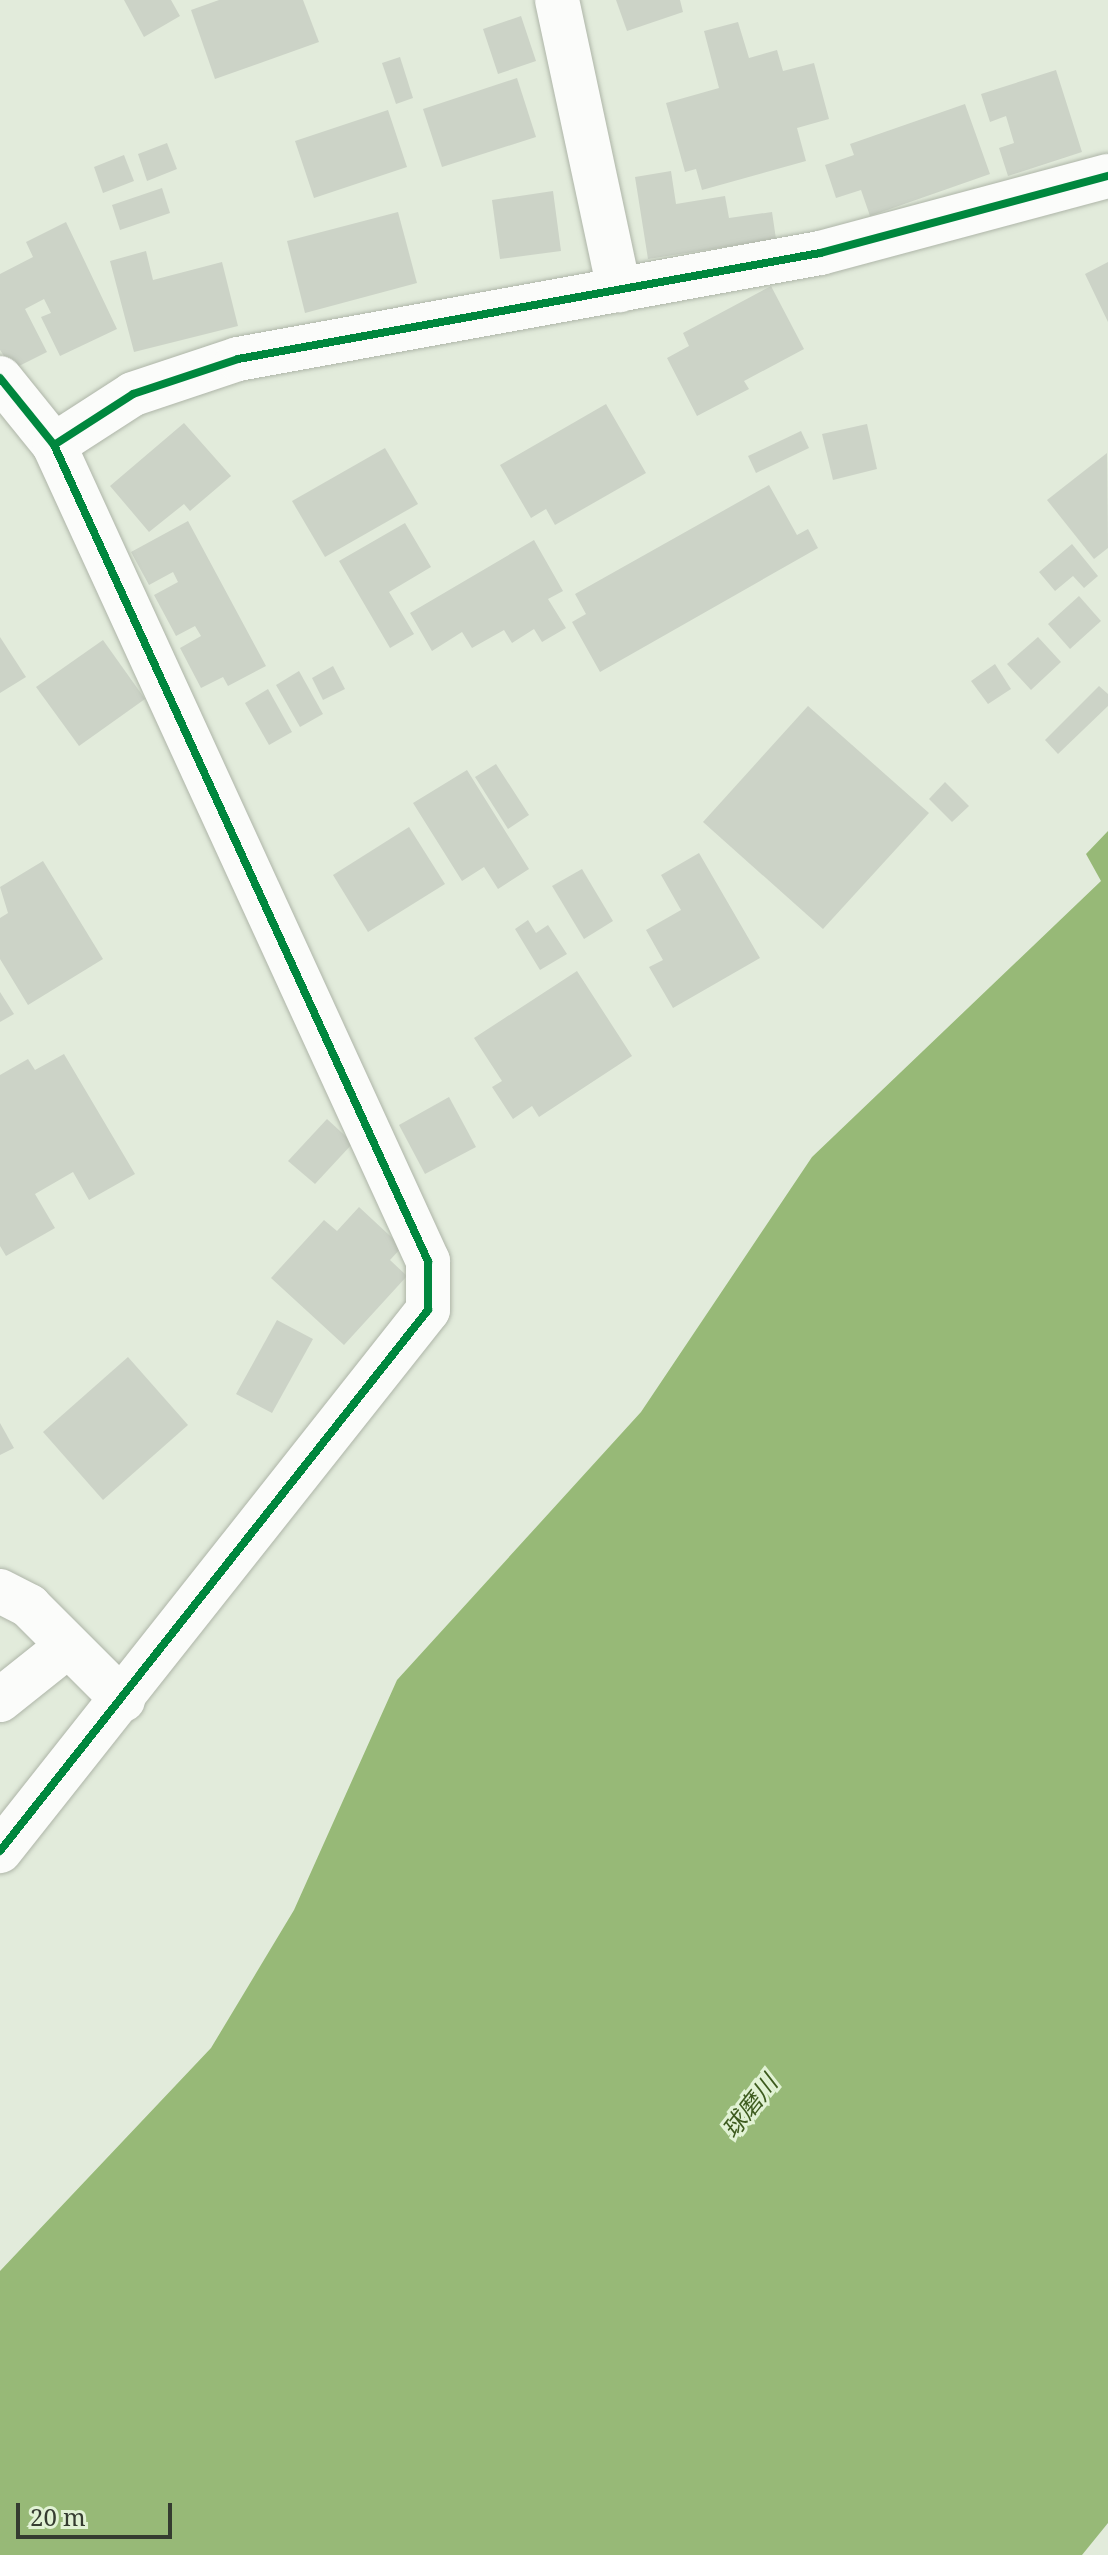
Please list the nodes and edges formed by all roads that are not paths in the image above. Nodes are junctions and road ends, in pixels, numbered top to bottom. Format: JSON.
{"nodes":[{"id":1,"x":557,"y":0,"type":"edge"},
{"id":2,"x":1108,"y":176,"type":"edge"},
{"id":3,"x":619,"y":290,"type":"junction"},
{"id":4,"x":0,"y":378,"type":"edge"},
{"id":5,"x":54,"y":445,"type":"junction"},
{"id":6,"x":0,"y":1591,"type":"edge"},
{"id":7,"x":68,"y":1646,"type":"junction"},
{"id":8,"x":0,"y":1700,"type":"edge"},
{"id":9,"x":123,"y":1700,"type":"junction"},
{"id":10,"x":0,"y":1851,"type":"edge"}],
"edges":[{"from":1,"to":3,"type":"street"},
{"from":2,"to":3,"type":"street"},
{"from":3,"to":5,"type":"street"},
{"from":4,"to":5,"type":"street"},
{"from":5,"to":9,"type":"street"},
{"from":6,"to":7,"type":"street"},
{"from":7,"to":8,"type":"street"},
{"from":7,"to":9,"type":"street"},
{"from":9,"to":10,"type":"street"}]}
